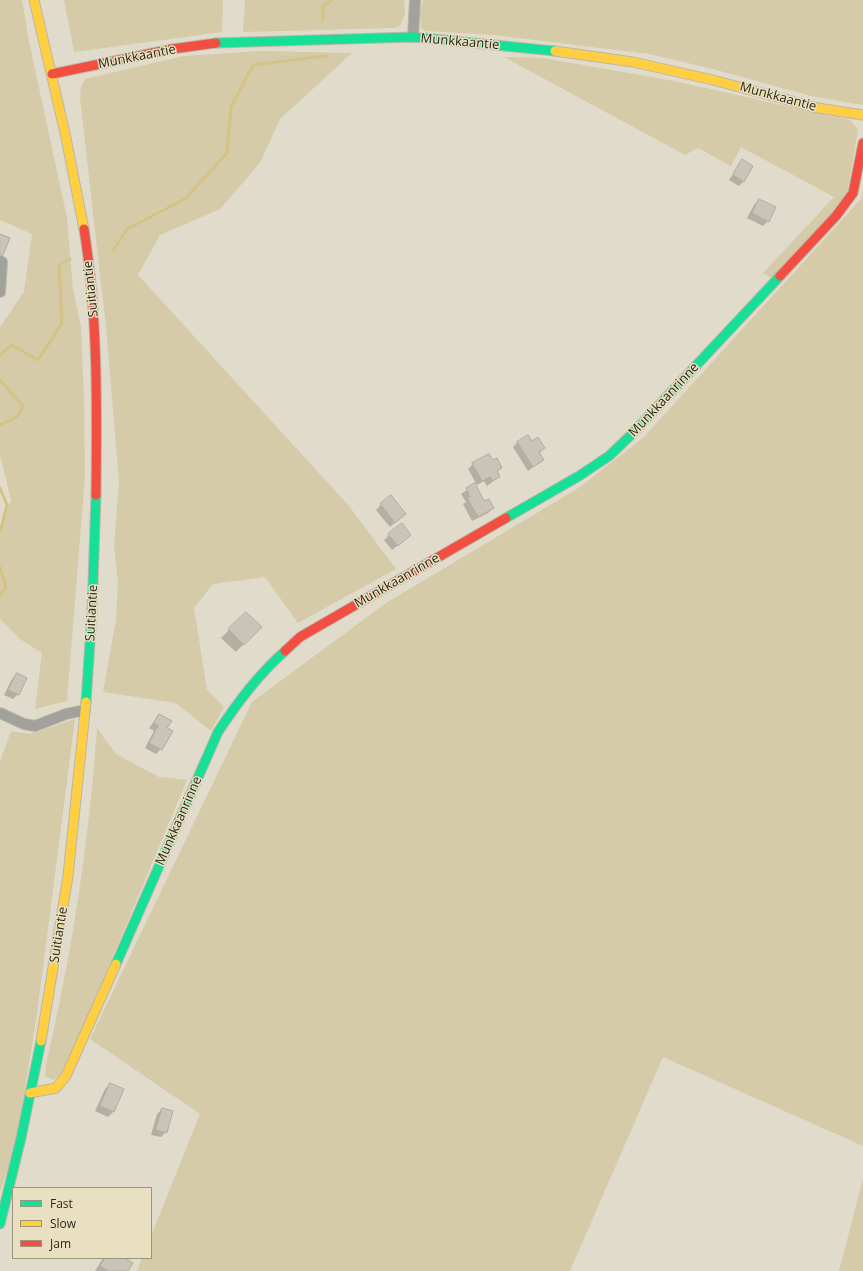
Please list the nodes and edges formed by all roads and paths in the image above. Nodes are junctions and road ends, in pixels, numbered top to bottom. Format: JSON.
{"nodes":[{"id":1,"x":34,"y":0,"type":"edge"},
{"id":2,"x":415,"y":0,"type":"edge"},
{"id":3,"x":413,"y":37,"type":"junction"},
{"id":4,"x":52,"y":74,"type":"junction"},
{"id":5,"x":863,"y":115,"type":"edge"},
{"id":6,"x":863,"y":142,"type":"edge"},
{"id":7,"x":0,"y":261,"type":"edge"},
{"id":8,"x":0,"y":292,"type":"edge"},
{"id":9,"x":85,"y":710,"type":"junction"},
{"id":10,"x":0,"y":713,"type":"edge"},
{"id":11,"x":30,"y":1093,"type":"junction"},
{"id":12,"x":0,"y":1224,"type":"edge"}],
"edges":[{"from":1,"to":4,"type":"street","name":"Suitiantie"},
{"from":2,"to":3,"type":"street"},
{"from":3,"to":4,"type":"street","name":"Munkkaantie"},
{"from":3,"to":5,"type":"street","name":"Munkkaantie"},
{"from":4,"to":9,"type":"street","name":"Suitiantie"},
{"from":6,"to":11,"type":"street","name":"Munkkaanrinne"},
{"from":7,"to":8,"type":"street"},
{"from":9,"to":10,"type":"street"},
{"from":9,"to":11,"type":"street","name":"Suitiantie"},
{"from":11,"to":12,"type":"street","name":"Suitiantie"}]}
